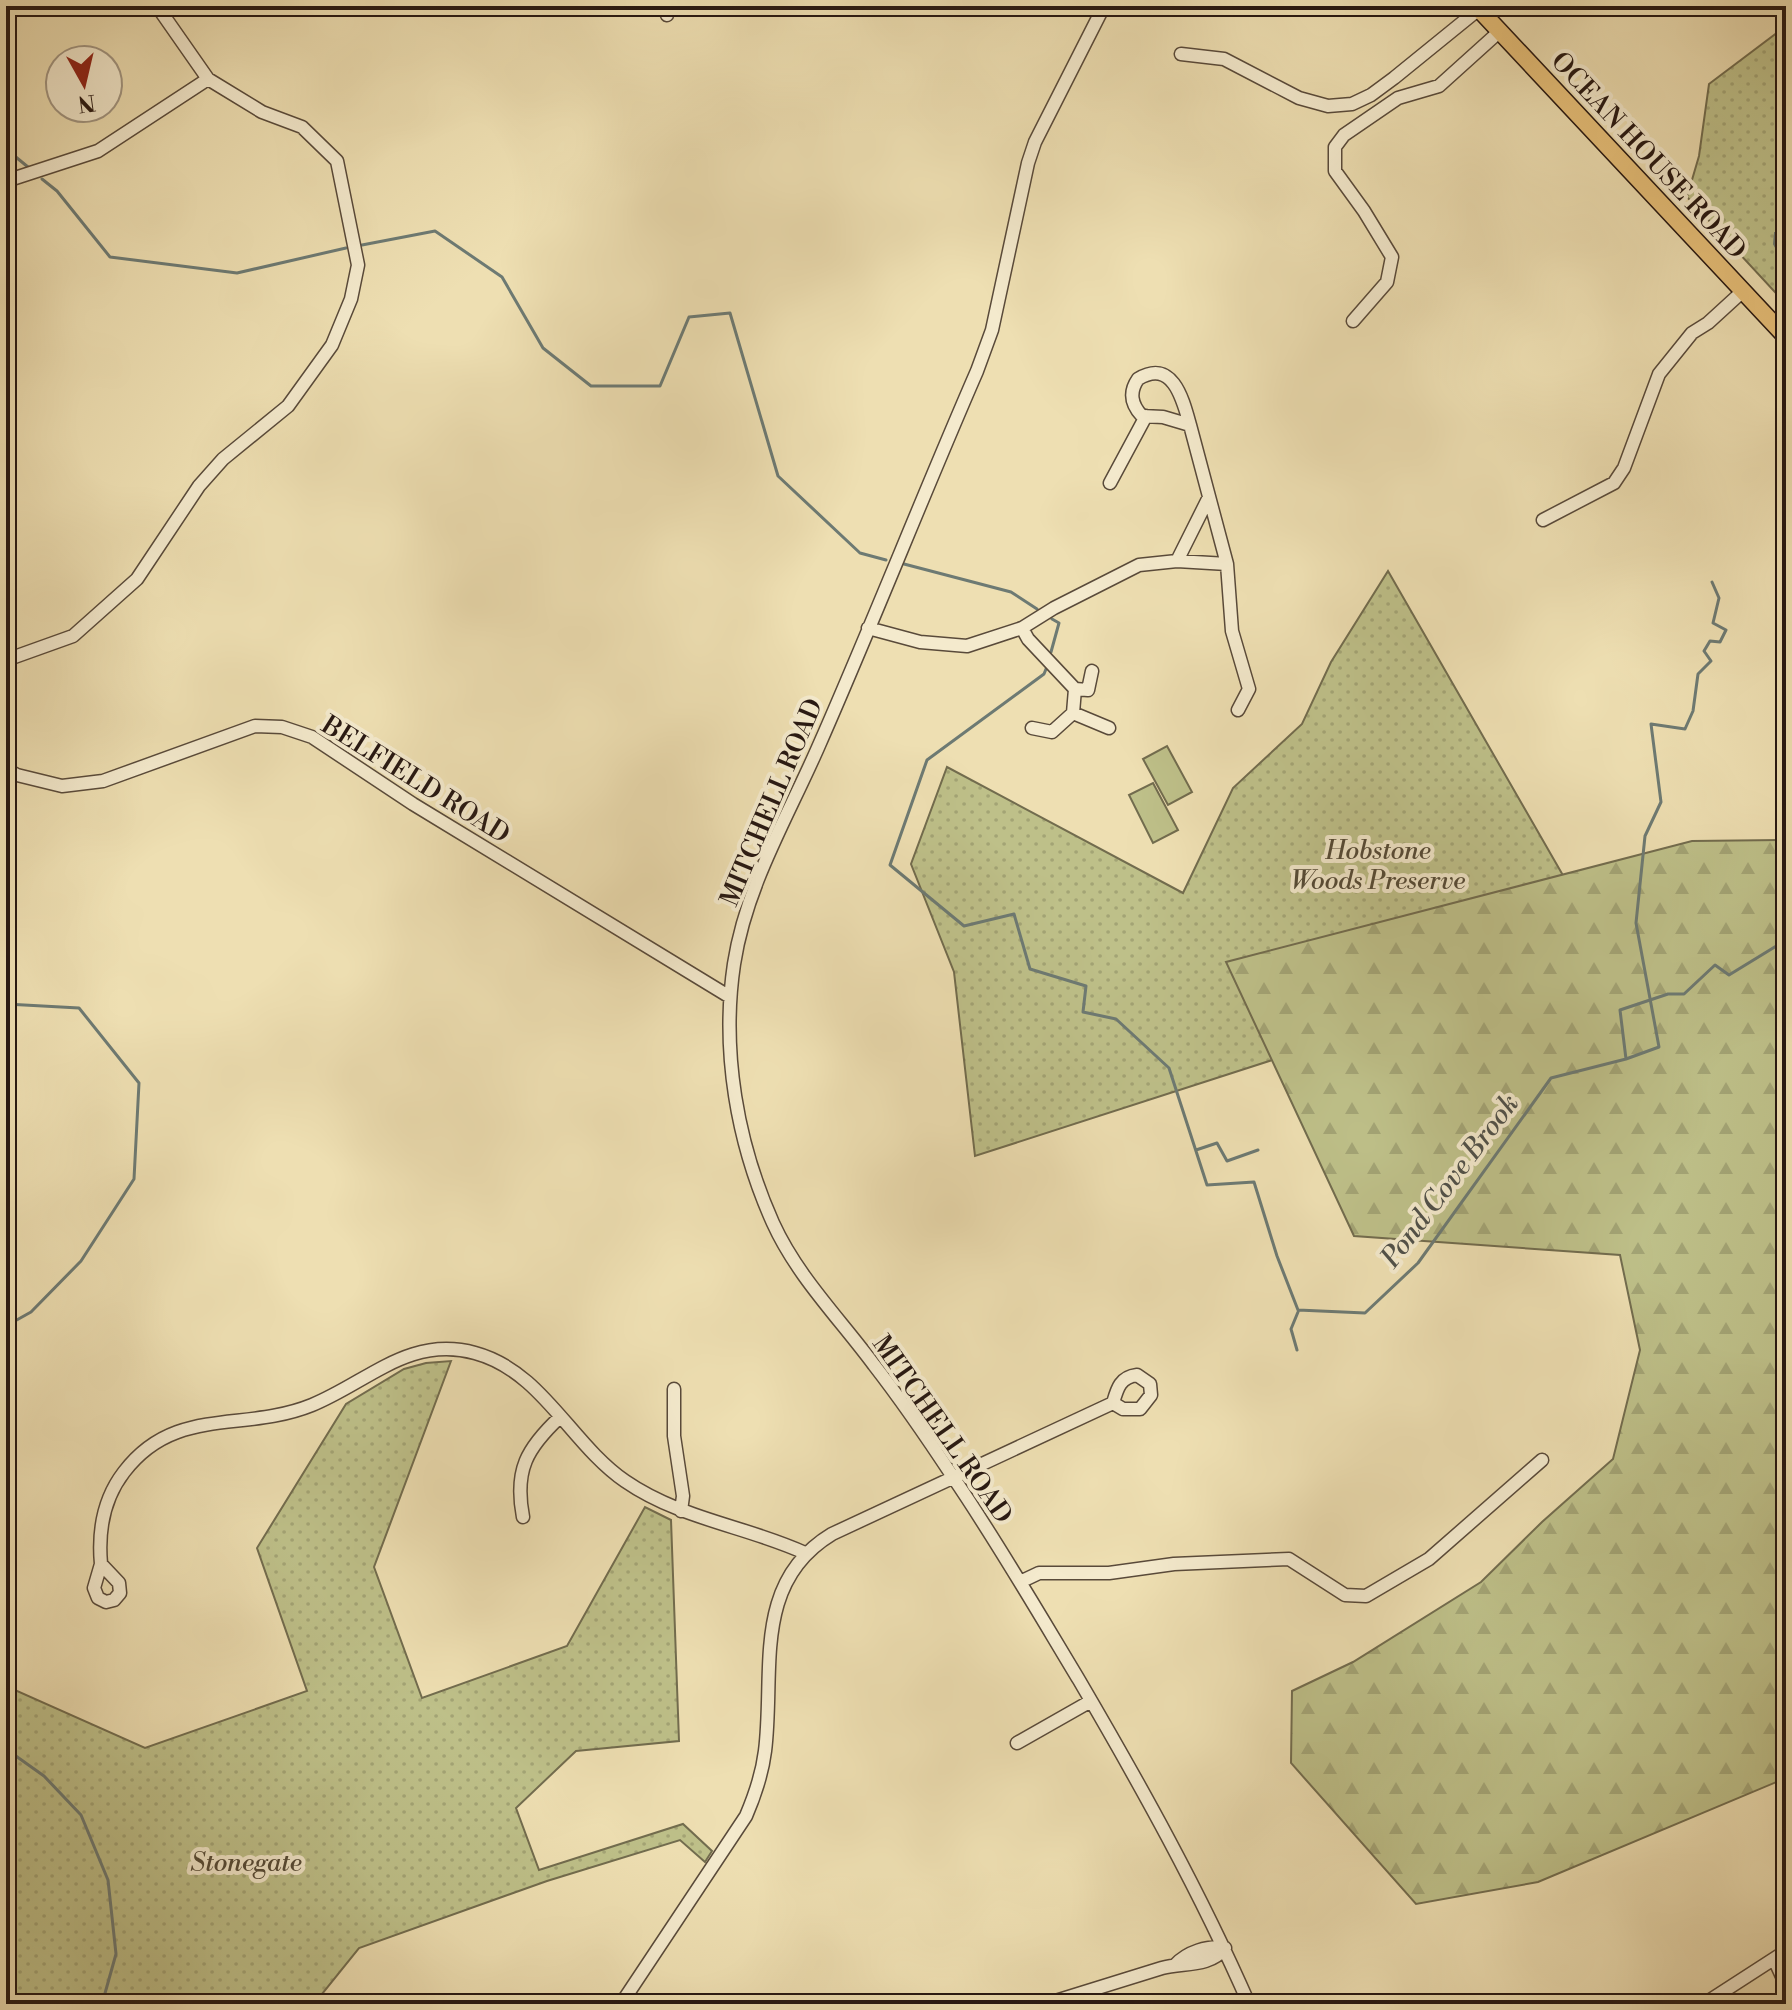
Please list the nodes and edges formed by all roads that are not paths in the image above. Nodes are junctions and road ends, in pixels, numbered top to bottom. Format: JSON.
{"nodes":[{"id":1,"x":157,"y":6,"type":"edge"},
{"id":2,"x":1104,"y":6,"type":"edge"},
{"id":3,"x":1478,"y":8,"type":"edge"},
{"id":4,"x":1500,"y":31,"type":"junction"},
{"id":5,"x":1181,"y":54,"type":"dead end"},
{"id":6,"x":208,"y":79,"type":"junction"},
{"id":7,"x":6,"y":181,"type":"edge"},
{"id":8,"x":1743,"y":291,"type":"junction"},
{"id":9,"x":1353,"y":321,"type":"dead end"},
{"id":10,"x":1786,"y":337,"type":"edge"},
{"id":11,"x":1146,"y":416,"type":"junction"},
{"id":12,"x":1190,"y":425,"type":"junction"},
{"id":13,"x":1110,"y":483,"type":"dead end"},
{"id":14,"x":1209,"y":497,"type":"junction"},
{"id":15,"x":1543,"y":520,"type":"dead end"},
{"id":16,"x":1177,"y":561,"type":"junction"},
{"id":17,"x":1227,"y":564,"type":"junction"},
{"id":18,"x":868,"y":628,"type":"junction"},
{"id":19,"x":1022,"y":628,"type":"junction"},
{"id":20,"x":6,"y":660,"type":"edge"},
{"id":21,"x":1092,"y":671,"type":"dead end"},
{"id":22,"x":1075,"y":689,"type":"junction"},
{"id":23,"x":1238,"y":710,"type":"dead end"},
{"id":24,"x":1073,"y":713,"type":"junction"},
{"id":25,"x":1032,"y":728,"type":"dead end"},
{"id":26,"x":1109,"y":728,"type":"dead end"},
{"id":27,"x":6,"y":769,"type":"edge"},
{"id":28,"x":730,"y":997,"type":"junction"},
{"id":29,"x":674,"y":1389,"type":"dead end"},
{"id":30,"x":1113,"y":1403,"type":"dead end"},
{"id":31,"x":560,"y":1417,"type":"junction"},
{"id":32,"x":1542,"y":1460,"type":"dead end"},
{"id":33,"x":953,"y":1477,"type":"junction"},
{"id":34,"x":681,"y":1511,"type":"junction"},
{"id":35,"x":523,"y":1517,"type":"dead end"},
{"id":36,"x":805,"y":1553,"type":"junction"},
{"id":37,"x":101,"y":1564,"type":"dead end"},
{"id":38,"x":1020,"y":1582,"type":"junction"},
{"id":39,"x":1091,"y":1701,"type":"junction"},
{"id":40,"x":1017,"y":1743,"type":"dead end"},
{"id":41,"x":1225,"y":1948,"type":"junction"},
{"id":42,"x":1786,"y":1951,"type":"edge"},
{"id":43,"x":1774,"y":1959,"type":"junction"},
{"id":44,"x":1786,"y":1985,"type":"edge"},
{"id":45,"x":621,"y":2004,"type":"edge"},
{"id":46,"x":1046,"y":2004,"type":"edge"},
{"id":47,"x":1249,"y":2004,"type":"edge"},
{"id":48,"x":1704,"y":2004,"type":"edge"}],
"edges":[{"from":1,"to":6,"type":"street"},
{"from":2,"to":18,"type":"street","name":"MITCHELL ROAD"},
{"from":3,"to":4,"type":"main road","name":"OCEAN HOUSE ROAD"},
{"from":3,"to":5,"type":"street"},
{"from":4,"to":8,"type":"main road","name":"OCEAN HOUSE ROAD"},
{"from":4,"to":9,"type":"street"},
{"from":6,"to":7,"type":"street"},
{"from":6,"to":20,"type":"street"},
{"from":8,"to":10,"type":"main road","name":"OCEAN HOUSE ROAD"},
{"from":8,"to":15,"type":"street"},
{"from":11,"to":12,"type":"street"},
{"from":11,"to":12,"type":"street"},
{"from":11,"to":13,"type":"street"},
{"from":12,"to":14,"type":"street"},
{"from":14,"to":16,"type":"street"},
{"from":14,"to":17,"type":"street"},
{"from":16,"to":17,"type":"street"},
{"from":16,"to":19,"type":"street"},
{"from":17,"to":23,"type":"street"},
{"from":18,"to":19,"type":"street"},
{"from":18,"to":28,"type":"street","name":"MITCHELL ROAD"},
{"from":19,"to":22,"type":"street"},
{"from":21,"to":22,"type":"street"},
{"from":22,"to":24,"type":"street"},
{"from":24,"to":25,"type":"street"},
{"from":24,"to":26,"type":"street"},
{"from":27,"to":28,"type":"street","name":"BELFIELD ROAD"},
{"from":28,"to":33,"type":"street","name":"MITCHELL ROAD"},
{"from":29,"to":34,"type":"street"},
{"from":30,"to":33,"type":"street"},
{"from":31,"to":34,"type":"street"},
{"from":31,"to":35,"type":"street"},
{"from":31,"to":37,"type":"street"},
{"from":32,"to":38,"type":"street"},
{"from":33,"to":36,"type":"street"},
{"from":33,"to":38,"type":"street","name":"MITCHELL ROAD"},
{"from":34,"to":36,"type":"street"},
{"from":36,"to":45,"type":"street"},
{"from":38,"to":39,"type":"street","name":"MITCHELL ROAD"},
{"from":39,"to":40,"type":"street"},
{"from":39,"to":41,"type":"street","name":"MITCHELL ROAD"},
{"from":41,"to":46,"type":"street"},
{"from":41,"to":47,"type":"street","name":"MITCHELL ROAD"},
{"from":42,"to":43,"type":"street"},
{"from":43,"to":44,"type":"street"},
{"from":43,"to":48,"type":"street"}]}
